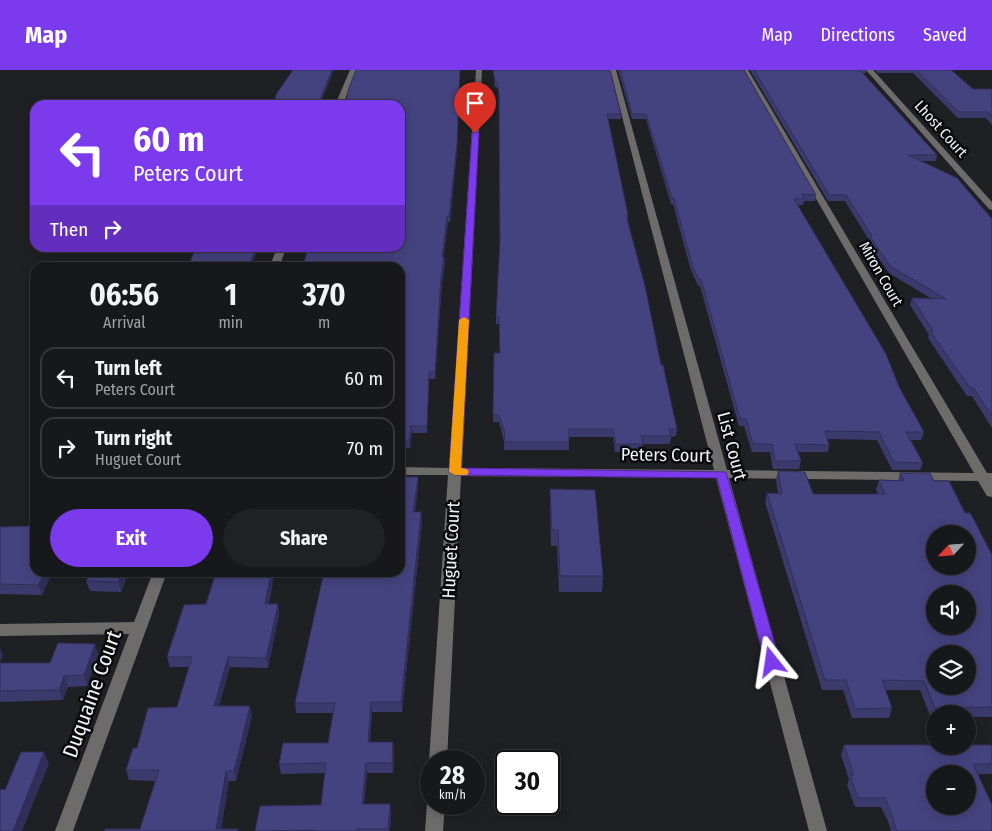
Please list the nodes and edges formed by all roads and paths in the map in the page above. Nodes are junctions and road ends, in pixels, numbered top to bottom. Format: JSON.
{"nodes":[{"id":1,"x":353,"y":70,"type":"edge"},
{"id":2,"x":479,"y":70,"type":"edge"},
{"id":3,"x":613,"y":70,"type":"edge"},
{"id":4,"x":745,"y":70,"type":"edge"},
{"id":5,"x":869,"y":70,"type":"edge"},
{"id":6,"x":341,"y":100,"type":"edge"},
{"id":7,"x":992,"y":207,"type":"edge"},
{"id":8,"x":405,"y":471,"type":"edge"},
{"id":9,"x":455,"y":472,"type":"junction"},
{"id":10,"x":722,"y":474,"type":"junction"},
{"id":11,"x":987,"y":477,"type":"edge"},
{"id":12,"x":992,"y":493,"type":"edge"},
{"id":13,"x":158,"y":577,"type":"edge"},
{"id":14,"x":140,"y":628,"type":"junction"},
{"id":15,"x":0,"y":630,"type":"edge"},
{"id":16,"x":439,"y":750,"type":"edge"},
{"id":17,"x":435,"y":815,"type":"edge"},
{"id":18,"x":64,"y":831,"type":"edge"},
{"id":19,"x":434,"y":831,"type":"edge"},
{"id":20,"x":818,"y":831,"type":"edge"}],
"edges":[{"from":1,"to":6,"type":"street"},
{"from":2,"to":9,"type":"street","name":"Huguet Court"},
{"from":3,"to":10,"type":"street","name":"List Court"},
{"from":4,"to":11,"type":"street","name":"Miron Court"},
{"from":5,"to":7,"type":"street","name":"Lhost Court"},
{"from":8,"to":9,"type":"street","name":"Peters Court"},
{"from":9,"to":10,"type":"street","name":"Peters Court"},
{"from":9,"to":16,"type":"street","name":"Huguet Court"},
{"from":10,"to":11,"type":"street","name":"Peters Court"},
{"from":10,"to":20,"type":"street","name":"List Court"},
{"from":11,"to":12,"type":"street","name":"Miron Court"},
{"from":13,"to":14,"type":"street","name":"Duquaine Court"},
{"from":14,"to":15,"type":"street"},
{"from":14,"to":18,"type":"street","name":"Duquaine Court"},
{"from":17,"to":19,"type":"street"}]}
